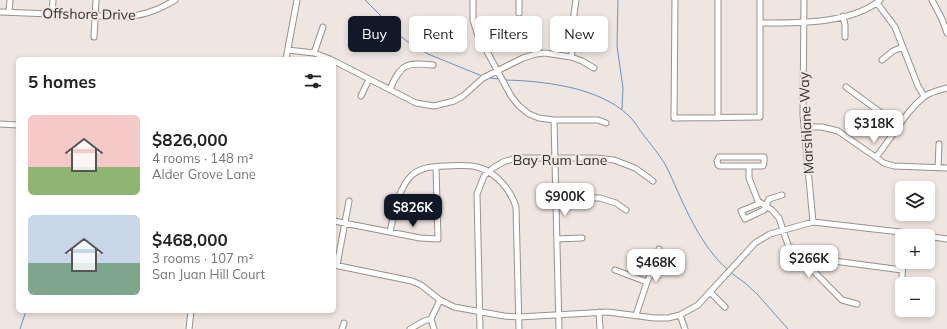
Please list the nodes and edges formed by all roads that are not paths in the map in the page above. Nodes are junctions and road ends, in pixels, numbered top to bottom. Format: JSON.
{"nodes":[{"id":1,"x":10,"y":0,"type":"edge"},
{"id":2,"x":53,"y":0,"type":"edge"},
{"id":3,"x":96,"y":0,"type":"edge"},
{"id":4,"x":175,"y":0,"type":"edge"},
{"id":5,"x":297,"y":0,"type":"edge"},
{"id":6,"x":473,"y":0,"type":"edge"},
{"id":7,"x":519,"y":0,"type":"edge"},
{"id":8,"x":576,"y":0,"type":"edge"},
{"id":9,"x":675,"y":0,"type":"edge"},
{"id":10,"x":718,"y":0,"type":"edge"},
{"id":11,"x":760,"y":0,"type":"edge"},
{"id":12,"x":804,"y":0,"type":"edge"},
{"id":13,"x":932,"y":0,"type":"edge"},
{"id":14,"x":878,"y":1,"type":"edge"},
{"id":15,"x":0,"y":12,"type":"edge"},
{"id":16,"x":9,"y":12,"type":"junction"},
{"id":17,"x":519,"y":13,"type":"dead end"},
{"id":18,"x":52,"y":14,"type":"junction"},
{"id":19,"x":95,"y":16,"type":"junction"},
{"id":20,"x":844,"y":16,"type":"junction"},
{"id":21,"x":760,"y":23,"type":"junction"},
{"id":22,"x":804,"y":23,"type":"junction"},
{"id":23,"x":323,"y":27,"type":"dead end"},
{"id":24,"x":947,"y":33,"type":"edge"},
{"id":25,"x":94,"y":37,"type":"dead end"},
{"id":26,"x":845,"y":37,"type":"dead end"},
{"id":27,"x":903,"y":47,"type":"junction"},
{"id":28,"x":288,"y":50,"type":"junction"},
{"id":29,"x":314,"y":53,"type":"junction"},
{"id":30,"x":286,"y":57,"type":"edge"},
{"id":31,"x":325,"y":57,"type":"edge"},
{"id":32,"x":571,"y":57,"type":"junction"},
{"id":33,"x":882,"y":60,"type":"dead end"},
{"id":34,"x":336,"y":62,"type":"edge"},
{"id":35,"x":433,"y":65,"type":"dead end"},
{"id":36,"x":594,"y":68,"type":"dead end"},
{"id":37,"x":498,"y":71,"type":"junction"},
{"id":38,"x":369,"y":79,"type":"junction"},
{"id":39,"x":846,"y":87,"type":"dead end"},
{"id":40,"x":947,"y":88,"type":"edge"},
{"id":41,"x":390,"y":89,"type":"junction"},
{"id":42,"x":361,"y":96,"type":"dead end"},
{"id":43,"x":924,"y":96,"type":"junction"},
{"id":44,"x":718,"y":118,"type":"junction"},
{"id":45,"x":554,"y":120,"type":"junction"},
{"id":46,"x":606,"y":123,"type":"dead end"},
{"id":47,"x":0,"y":124,"type":"edge"},
{"id":48,"x":16,"y":125,"type":"edge"},
{"id":49,"x":900,"y":126,"type":"junction"},
{"id":50,"x":804,"y":127,"type":"junction"},
{"id":51,"x":939,"y":144,"type":"dead end"},
{"id":52,"x":876,"y":157,"type":"junction"},
{"id":53,"x":554,"y":158,"type":"junction"},
{"id":54,"x":436,"y":166,"type":"junction"},
{"id":55,"x":749,"y":166,"type":"junction"},
{"id":56,"x":938,"y":168,"type":"junction"},
{"id":57,"x":947,"y":168,"type":"edge"},
{"id":58,"x":489,"y":172,"type":"junction"},
{"id":59,"x":653,"y":181,"type":"dead end"},
{"id":60,"x":782,"y":195,"type":"dead end"},
{"id":61,"x":556,"y":198,"type":"junction"},
{"id":62,"x":349,"y":201,"type":"dead end"},
{"id":63,"x":764,"y":204,"type":"junction"},
{"id":64,"x":626,"y":210,"type":"dead end"},
{"id":65,"x":336,"y":221,"type":"edge"},
{"id":66,"x":813,"y":222,"type":"junction"},
{"id":67,"x":345,"y":223,"type":"junction"},
{"id":68,"x":783,"y":230,"type":"junction"},
{"id":69,"x":390,"y":232,"type":"junction"},
{"id":70,"x":895,"y":233,"type":"edge"},
{"id":71,"x":582,"y":238,"type":"dead end"},
{"id":72,"x":935,"y":238,"type":"edge"},
{"id":73,"x":557,"y":239,"type":"junction"},
{"id":74,"x":947,"y":239,"type":"edge"},
{"id":75,"x":659,"y":249,"type":"dead end"},
{"id":76,"x":336,"y":265,"type":"edge"},
{"id":77,"x":616,"y":270,"type":"dead end"},
{"id":78,"x":902,"y":270,"type":"joint"},
{"id":79,"x":813,"y":271,"type":"junction"},
{"id":80,"x":902,"y":277,"type":"edge"},
{"id":81,"x":647,"y":282,"type":"junction"},
{"id":82,"x":711,"y":293,"type":"junction"},
{"id":83,"x":440,"y":300,"type":"junction"},
{"id":84,"x":857,"y":304,"type":"dead end"},
{"id":85,"x":725,"y":307,"type":"dead end"},
{"id":86,"x":479,"y":312,"type":"junction"},
{"id":87,"x":599,"y":312,"type":"junction"},
{"id":88,"x":191,"y":313,"type":"edge"},
{"id":89,"x":559,"y":315,"type":"junction"},
{"id":90,"x":636,"y":315,"type":"junction"},
{"id":91,"x":680,"y":315,"type":"junction"},
{"id":92,"x":519,"y":317,"type":"junction"},
{"id":93,"x":431,"y":319,"type":"junction"},
{"id":94,"x":344,"y":323,"type":"dead end"},
{"id":95,"x":189,"y":329,"type":"edge"},
{"id":96,"x":342,"y":329,"type":"edge"},
{"id":97,"x":410,"y":329,"type":"edge"},
{"id":98,"x":434,"y":329,"type":"edge"},
{"id":99,"x":480,"y":329,"type":"edge"},
{"id":100,"x":519,"y":329,"type":"edge"},
{"id":101,"x":559,"y":329,"type":"edge"},
{"id":102,"x":600,"y":329,"type":"edge"},
{"id":103,"x":686,"y":329,"type":"edge"}],
"edges":[{"from":1,"to":16,"type":"street"},
{"from":2,"to":18,"type":"street"},
{"from":3,"to":19,"type":"street"},
{"from":4,"to":19,"type":"street","name":"Offshore Drive"},
{"from":5,"to":28,"type":"street"},
{"from":6,"to":37,"type":"street"},
{"from":7,"to":17,"type":"street"},
{"from":8,"to":32,"type":"street"},
{"from":9,"to":44,"type":"street"},
{"from":10,"to":44,"type":"street"},
{"from":11,"to":21,"type":"street"},
{"from":12,"to":22,"type":"street","name":"Marshlane Way"},
{"from":13,"to":24,"type":"street"},
{"from":14,"to":20,"type":"street"},
{"from":14,"to":27,"type":"street"},
{"from":15,"to":16,"type":"street","name":"Offshore Drive"},
{"from":16,"to":18,"type":"street","name":"Offshore Drive"},
{"from":18,"to":19,"type":"street","name":"Offshore Drive"},
{"from":19,"to":25,"type":"street"},
{"from":20,"to":22,"type":"street"},
{"from":20,"to":26,"type":"street"},
{"from":21,"to":22,"type":"street"},
{"from":21,"to":44,"type":"street"},
{"from":22,"to":50,"type":"street","name":"Marshlane Way"},
{"from":23,"to":29,"type":"street"},
{"from":27,"to":33,"type":"street"},
{"from":27,"to":43,"type":"street"},
{"from":28,"to":29,"type":"street"},
{"from":28,"to":30,"type":"street"},
{"from":29,"to":31,"type":"street"},
{"from":32,"to":36,"type":"street"},
{"from":32,"to":37,"type":"street"},
{"from":34,"to":38,"type":"street"},
{"from":35,"to":41,"type":"street"},
{"from":37,"to":41,"type":"street"},
{"from":37,"to":45,"type":"street"},
{"from":38,"to":41,"type":"street"},
{"from":38,"to":42,"type":"street"},
{"from":39,"to":49,"type":"street"},
{"from":40,"to":43,"type":"street"},
{"from":43,"to":49,"type":"street"},
{"from":45,"to":46,"type":"street"},
{"from":45,"to":53,"type":"street"},
{"from":47,"to":48,"type":"street"},
{"from":49,"to":52,"type":"street"},
{"from":50,"to":52,"type":"street"},
{"from":50,"to":66,"type":"street","name":"Marshlane Way"},
{"from":51,"to":56,"type":"street"},
{"from":52,"to":56,"type":"street"},
{"from":53,"to":58,"type":"street","name":"Bay Rum Lane"},
{"from":53,"to":59,"type":"street","name":"Bay Rum Lane"},
{"from":53,"to":61,"type":"street"},
{"from":54,"to":58,"type":"street"},
{"from":54,"to":69,"type":"street"},
{"from":54,"to":69,"type":"street"},
{"from":55,"to":55,"type":"street"},
{"from":55,"to":63,"type":"street"},
{"from":56,"to":57,"type":"street"},
{"from":58,"to":86,"type":"street","name":"Bay Rum Lane"},
{"from":58,"to":92,"type":"street"},
{"from":60,"to":63,"type":"street"},
{"from":61,"to":64,"type":"street"},
{"from":61,"to":73,"type":"street"},
{"from":62,"to":67,"type":"street"},
{"from":63,"to":68,"type":"street"},
{"from":65,"to":67,"type":"street"},
{"from":66,"to":68,"type":"street"},
{"from":66,"to":70,"type":"street"},
{"from":67,"to":69,"type":"street"},
{"from":67,"to":76,"type":"street"},
{"from":68,"to":79,"type":"street"},
{"from":68,"to":82,"type":"street"},
{"from":71,"to":73,"type":"street"},
{"from":72,"to":74,"type":"street"},
{"from":73,"to":89,"type":"street"},
{"from":75,"to":81,"type":"street"},
{"from":76,"to":83,"type":"street"},
{"from":77,"to":81,"type":"street"},
{"from":78,"to":79,"type":"street"},
{"from":78,"to":80,"type":"street"},
{"from":79,"to":84,"type":"street"},
{"from":81,"to":90,"type":"street"},
{"from":82,"to":85,"type":"street"},
{"from":82,"to":91,"type":"street"},
{"from":83,"to":86,"type":"street"},
{"from":83,"to":93,"type":"street"},
{"from":86,"to":92,"type":"street"},
{"from":86,"to":99,"type":"street","name":"Bay Rum Lane"},
{"from":87,"to":89,"type":"street"},
{"from":87,"to":90,"type":"street"},
{"from":87,"to":102,"type":"street"},
{"from":88,"to":95,"type":"street"},
{"from":89,"to":92,"type":"street"},
{"from":89,"to":101,"type":"street"},
{"from":90,"to":91,"type":"street"},
{"from":91,"to":103,"type":"street"},
{"from":92,"to":100,"type":"street"},
{"from":93,"to":97,"type":"street"},
{"from":93,"to":98,"type":"street"},
{"from":94,"to":96,"type":"street"}]}
